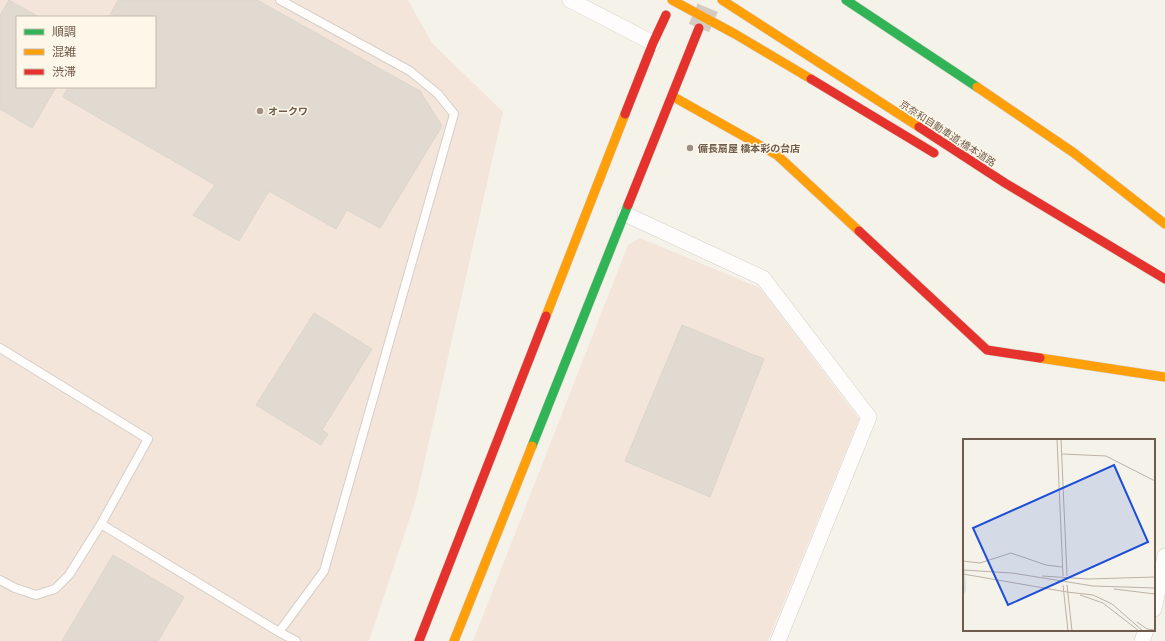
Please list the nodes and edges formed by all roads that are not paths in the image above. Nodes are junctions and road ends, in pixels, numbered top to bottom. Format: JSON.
{"nodes":[{"id":1,"x":280,"y":0,"type":"edge"},
{"id":2,"x":570,"y":0,"type":"edge"},
{"id":3,"x":672,"y":0,"type":"edge"},
{"id":4,"x":722,"y":0,"type":"edge"},
{"id":5,"x":846,"y":0,"type":"edge"},
{"id":6,"x":666,"y":15,"type":"dead end"},
{"id":7,"x":699,"y":28,"type":"tunnel mouth"},
{"id":8,"x":653,"y":43,"type":"junction"},
{"id":9,"x":672,"y":96,"type":"junction"},
{"id":10,"x":942,"y":156,"type":"dead end"},
{"id":11,"x":956,"y":162,"type":"dead end"},
{"id":12,"x":1005,"y":183,"type":"junction"},
{"id":13,"x":625,"y":214,"type":"junction"},
{"id":14,"x":1165,"y":224,"type":"edge"},
{"id":15,"x":1165,"y":279,"type":"edge"},
{"id":16,"x":0,"y":348,"type":"edge"},
{"id":17,"x":1165,"y":377,"type":"edge"},
{"id":18,"x":102,"y":524,"type":"junction"},
{"id":19,"x":1165,"y":556,"type":"edge"},
{"id":20,"x":0,"y":580,"type":"edge"},
{"id":21,"x":1155,"y":604,"type":"edge"},
{"id":22,"x":1146,"y":631,"type":"edge"},
{"id":23,"x":280,"y":632,"type":"junction"},
{"id":24,"x":296,"y":641,"type":"edge"},
{"id":25,"x":419,"y":641,"type":"edge"},
{"id":26,"x":454,"y":641,"type":"edge"},
{"id":27,"x":778,"y":641,"type":"edge"},
{"id":28,"x":1142,"y":641,"type":"edge"}],
"edges":[{"from":1,"to":23,"type":"lane"},
{"from":2,"to":8,"type":"street"},
{"from":3,"to":10,"type":"main road"},
{"from":4,"to":12,"type":"main road","name":"京奈和自動車道;橋本道路"},
{"from":5,"to":14,"type":"main road"},
{"from":6,"to":8,"type":"main road"},
{"from":7,"to":9,"type":"main road"},
{"from":8,"to":25,"type":"main road"},
{"from":9,"to":13,"type":"main road"},
{"from":9,"to":17,"type":"main road"},
{"from":11,"to":12,"type":"main road"},
{"from":12,"to":15,"type":"main road","name":"京奈和自動車道;橋本道路"},
{"from":13,"to":26,"type":"main road"},
{"from":13,"to":27,"type":"street"},
{"from":16,"to":18,"type":"lane"},
{"from":18,"to":20,"type":"lane"},
{"from":18,"to":23,"type":"lane"},
{"from":19,"to":21,"type":"street"},
{"from":22,"to":28,"type":"street"},
{"from":23,"to":24,"type":"lane"}]}
